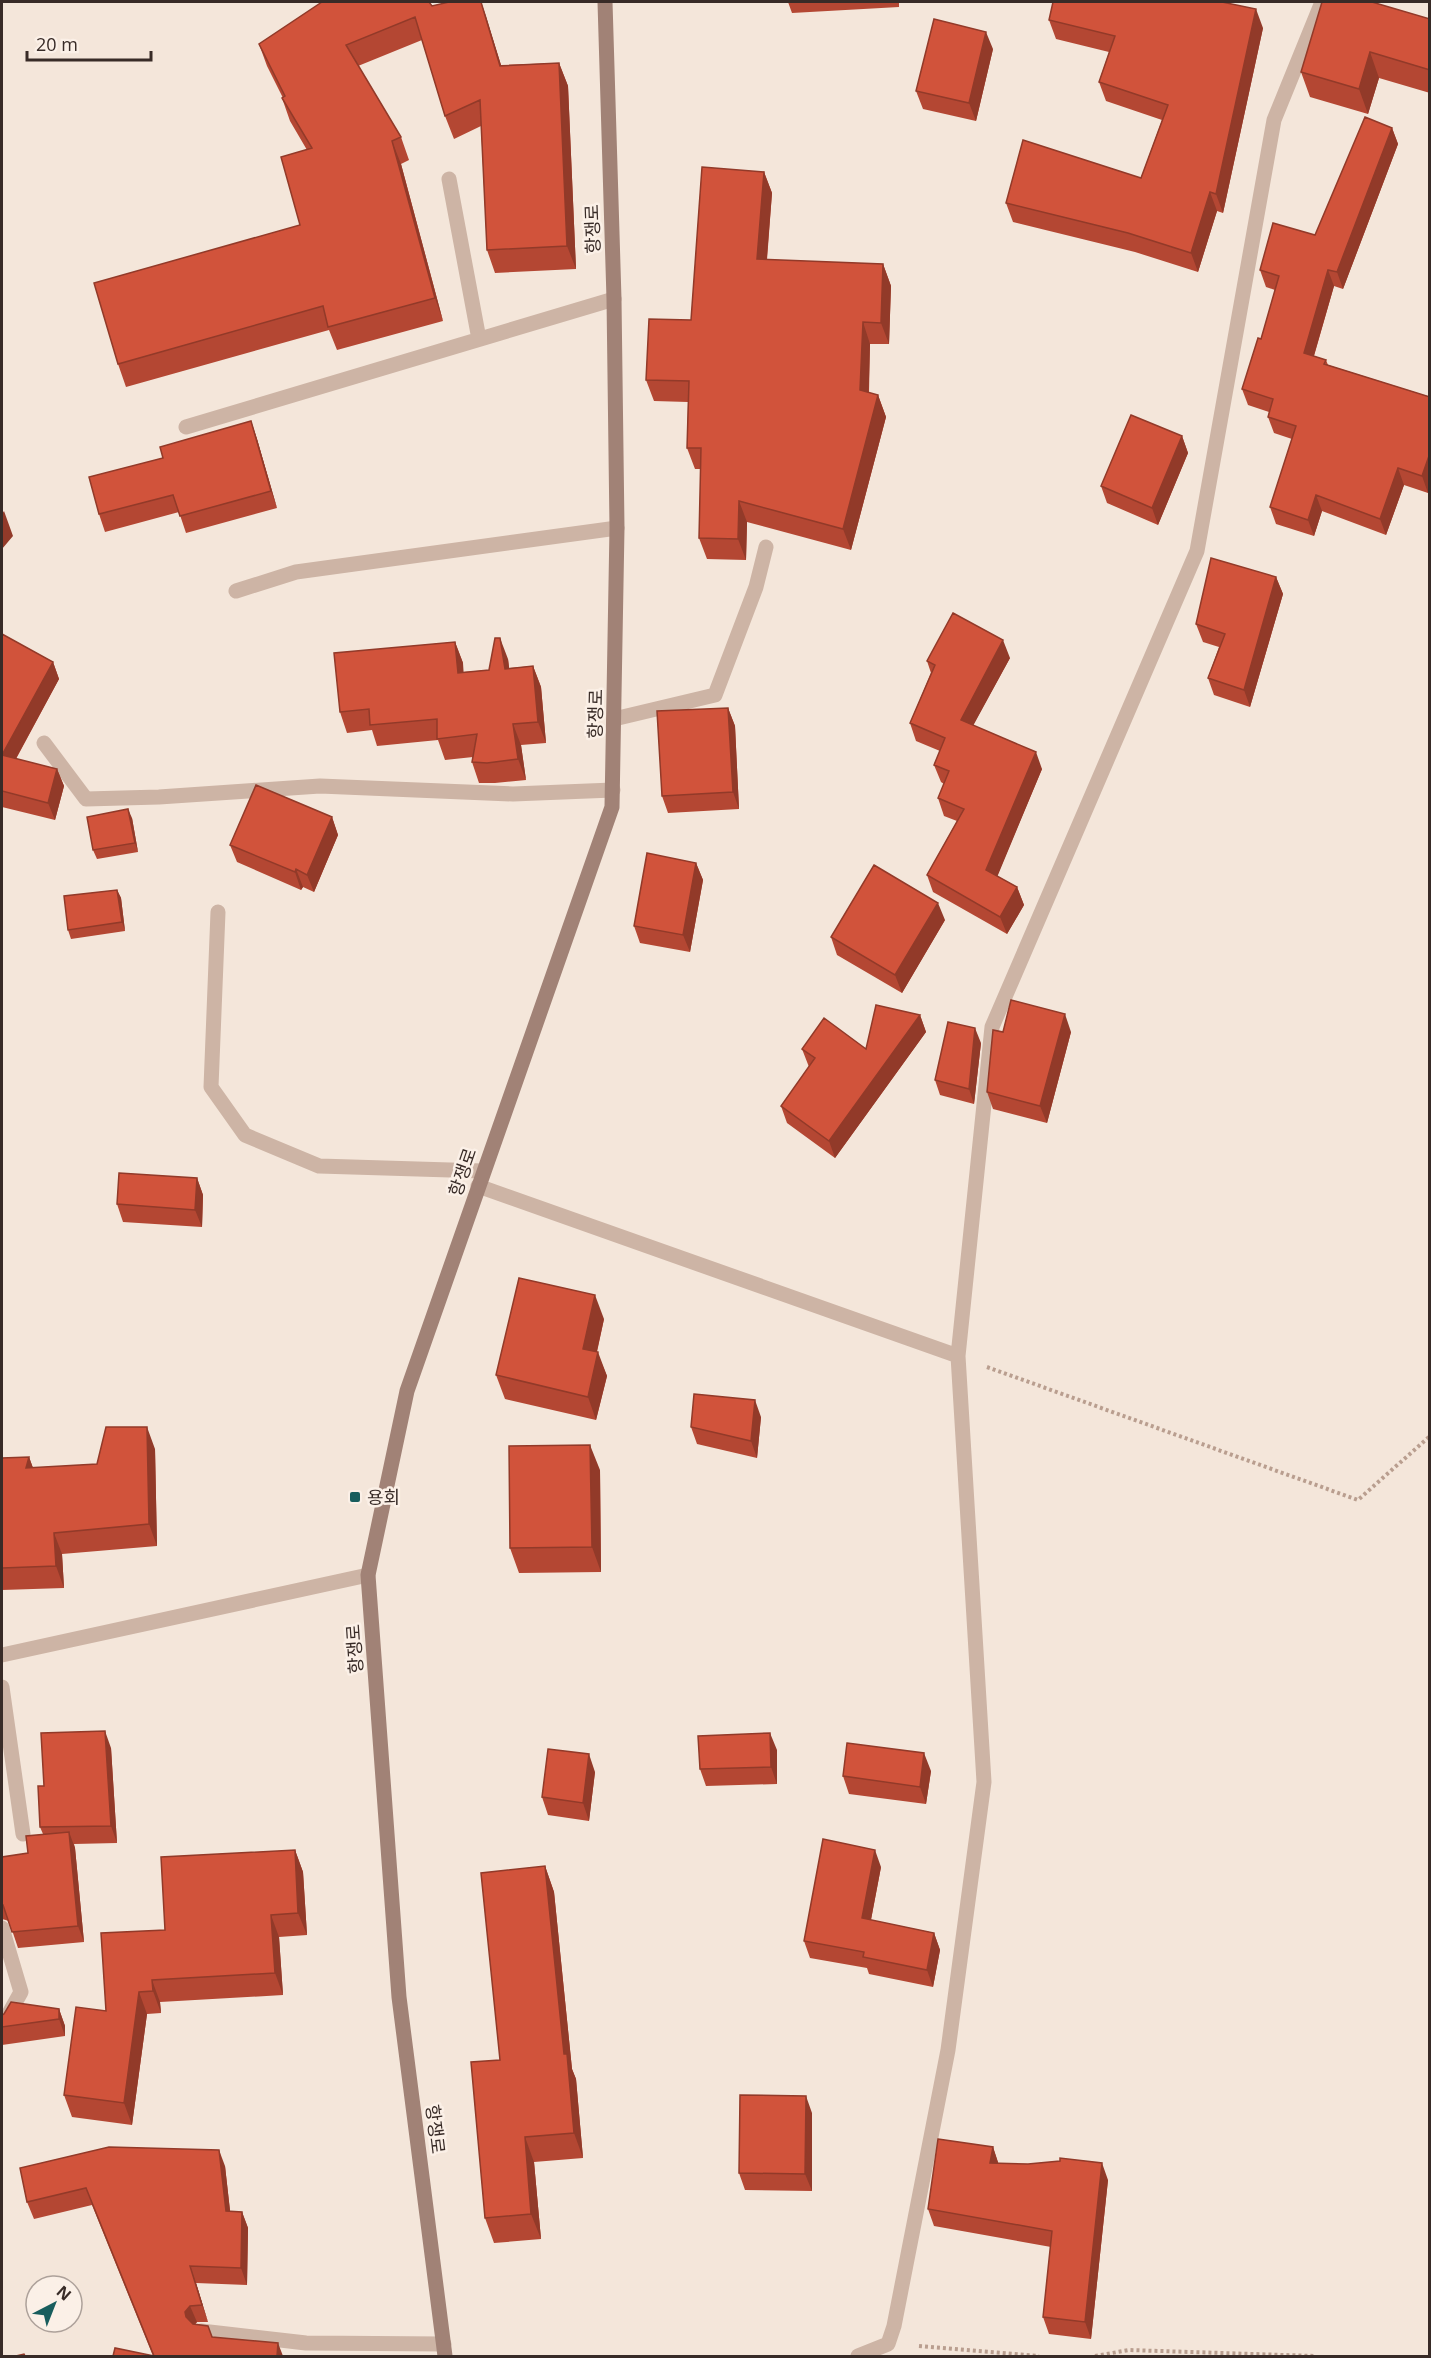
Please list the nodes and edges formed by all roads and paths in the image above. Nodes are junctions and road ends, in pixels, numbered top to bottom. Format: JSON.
{"nodes":[{"id":1,"x":604,"y":2,"type":"edge"},
{"id":2,"x":1322,"y":2,"type":"edge"},
{"id":3,"x":449,"y":179,"type":"dead end"},
{"id":4,"x":614,"y":299,"type":"junction"},
{"id":5,"x":479,"y":339,"type":"junction"},
{"id":6,"x":186,"y":427,"type":"dead end"},
{"id":7,"x":617,"y":528,"type":"junction"},
{"id":8,"x":766,"y":548,"type":"dead end"},
{"id":9,"x":236,"y":591,"type":"dead end"},
{"id":10,"x":614,"y":719,"type":"junction"},
{"id":11,"x":44,"y":743,"type":"dead end"},
{"id":12,"x":613,"y":790,"type":"junction"},
{"id":13,"x":219,"y":912,"type":"dead end"},
{"id":14,"x":483,"y":1171,"type":"junction"},
{"id":15,"x":478,"y":1186,"type":"junction"},
{"id":16,"x":958,"y":1356,"type":"junction"},
{"id":17,"x":1430,"y":1436,"type":"edge"},
{"id":18,"x":368,"y":1575,"type":"junction"},
{"id":19,"x":2,"y":1654,"type":"edge"},
{"id":20,"x":2,"y":1687,"type":"edge"},
{"id":21,"x":23,"y":1834,"type":"dead end"},
{"id":22,"x":2,"y":1928,"type":"edge"},
{"id":23,"x":2,"y":2026,"type":"edge"},
{"id":24,"x":201,"y":2331,"type":"edge"},
{"id":25,"x":888,"y":2344,"type":"junction"},
{"id":26,"x":444,"y":2350,"type":"edge"},
{"id":27,"x":858,"y":2356,"type":"edge"},
{"id":28,"x":1039,"y":2356,"type":"edge"},
{"id":29,"x":1095,"y":2356,"type":"edge"},
{"id":30,"x":1315,"y":2356,"type":"edge"}],
"edges":[{"from":1,"to":4,"type":"street","name":"항쟁로"},
{"from":2,"to":16,"type":"street"},
{"from":3,"to":5,"type":"street"},
{"from":4,"to":5,"type":"street"},
{"from":4,"to":7,"type":"street","name":"항쟁로"},
{"from":5,"to":6,"type":"street"},
{"from":7,"to":9,"type":"street"},
{"from":7,"to":10,"type":"street","name":"항쟁로"},
{"from":8,"to":10,"type":"street"},
{"from":10,"to":12,"type":"street","name":"항쟁로"},
{"from":11,"to":12,"type":"street"},
{"from":12,"to":14,"type":"street","name":"항쟁로"},
{"from":13,"to":14,"type":"street"},
{"from":14,"to":15,"type":"street","name":"항쟁로"},
{"from":15,"to":16,"type":"street"},
{"from":15,"to":18,"type":"street","name":"항쟁로"},
{"from":16,"to":17,"type":"path"},
{"from":16,"to":25,"type":"street"},
{"from":18,"to":19,"type":"street"},
{"from":18,"to":26,"type":"street","name":"항쟁로"},
{"from":20,"to":21,"type":"street"},
{"from":22,"to":23,"type":"street"},
{"from":24,"to":26,"type":"street"},
{"from":25,"to":27,"type":"street"},
{"from":25,"to":28,"type":"path"},
{"from":29,"to":30,"type":"path"}]}
